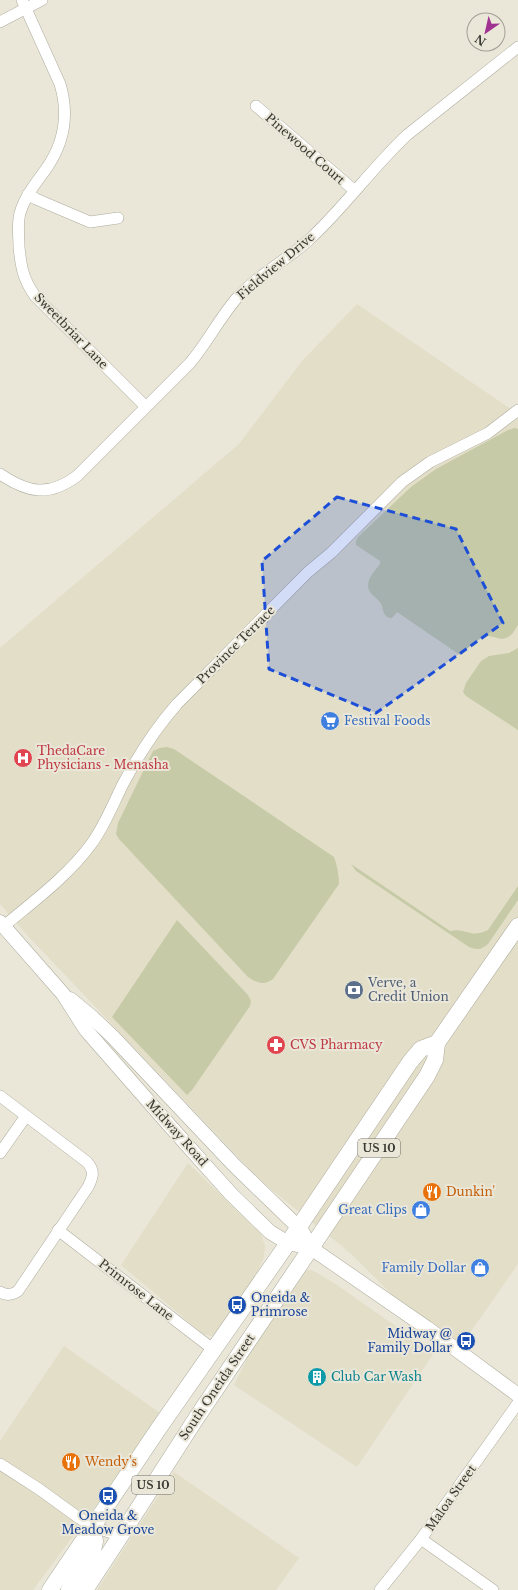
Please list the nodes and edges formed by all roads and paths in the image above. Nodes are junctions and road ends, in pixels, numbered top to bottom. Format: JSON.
{"nodes":[{"id":1,"x":42,"y":0,"type":"edge"},
{"id":2,"x":24,"y":4,"type":"edge"},
{"id":3,"x":0,"y":22,"type":"edge"},
{"id":4,"x":518,"y":47,"type":"edge"},
{"id":5,"x":256,"y":106,"type":"dead end"},
{"id":6,"x":355,"y":192,"type":"junction"},
{"id":7,"x":28,"y":194,"type":"junction"},
{"id":8,"x":118,"y":218,"type":"dead end"},
{"id":9,"x":146,"y":407,"type":"junction"},
{"id":10,"x":517,"y":412,"type":"edge"},
{"id":11,"x":2,"y":479,"type":"edge"},
{"id":12,"x":2,"y":924,"type":"edge"},
{"id":13,"x":518,"y":926,"type":"edge"},
{"id":14,"x":62,"y":994,"type":"junction"},
{"id":15,"x":437,"y":1043,"type":"junction"},
{"id":16,"x":0,"y":1096,"type":"edge"},
{"id":17,"x":26,"y":1116,"type":"junction"},
{"id":18,"x":0,"y":1154,"type":"edge"},
{"id":19,"x":298,"y":1227,"type":"junction"},
{"id":20,"x":58,"y":1230,"type":"junction"},
{"id":21,"x":288,"y":1243,"type":"junction"},
{"id":22,"x":311,"y":1248,"type":"junction"},
{"id":23,"x":0,"y":1292,"type":"edge"},
{"id":24,"x":214,"y":1350,"type":"junction"},
{"id":25,"x":518,"y":1395,"type":"edge"},
{"id":26,"x":518,"y":1403,"type":"edge"},
{"id":27,"x":0,"y":1464,"type":"edge"},
{"id":28,"x":92,"y":1526,"type":"junction"},
{"id":29,"x":120,"y":1537,"type":"junction"},
{"id":30,"x":421,"y":1539,"type":"junction"},
{"id":31,"x":50,"y":1590,"type":"edge"},
{"id":32,"x":69,"y":1590,"type":"edge"},
{"id":33,"x":85,"y":1590,"type":"edge"},
{"id":34,"x":380,"y":1590,"type":"edge"},
{"id":35,"x":493,"y":1590,"type":"edge"}],
"edges":[{"from":1,"to":2,"type":"street"},
{"from":2,"to":3,"type":"street"},
{"from":2,"to":7,"type":"street","name":"Sweetbriar Lane"},
{"from":4,"to":6,"type":"street","name":"Fieldview Drive"},
{"from":5,"to":6,"type":"street","name":"Pinewood Court"},
{"from":6,"to":9,"type":"street","name":"Fieldview Drive"},
{"from":7,"to":8,"type":"street"},
{"from":7,"to":9,"type":"street","name":"Sweetbriar Lane"},
{"from":9,"to":11,"type":"street","name":"Fieldview Drive"},
{"from":10,"to":12,"type":"street","name":"Province Terrace"},
{"from":12,"to":14,"type":"main road","name":"Midway Road"},
{"from":13,"to":15,"type":"highway","name":"South Oneida Street","number":"US 10"},
{"from":14,"to":19,"type":"main road","name":"Midway Road"},
{"from":14,"to":21,"type":"main road","name":"Midway Road"},
{"from":15,"to":19,"type":"highway","number":"US 10"},
{"from":15,"to":22,"type":"highway","name":"South Oneida Street","number":"US 10"},
{"from":16,"to":17,"type":"street"},
{"from":17,"to":18,"type":"street"},
{"from":17,"to":20,"type":"street"},
{"from":19,"to":21,"type":"highway","number":"US 10"},
{"from":19,"to":22,"type":"main road","name":"Midway Road"},
{"from":20,"to":23,"type":"street"},
{"from":20,"to":24,"type":"street","name":"Primrose Lane"},
{"from":21,"to":22,"type":"main road","name":"Midway Road"},
{"from":21,"to":24,"type":"highway","name":"South Oneida Street","number":"US 10"},
{"from":22,"to":25,"type":"main road","name":"Midway Road"},
{"from":22,"to":29,"type":"highway","name":"South Oneida Street","number":"US 10"},
{"from":24,"to":28,"type":"highway","name":"South Oneida Street","number":"US 10"},
{"from":26,"to":30,"type":"street","name":"Maloa Street"},
{"from":27,"to":28,"type":"street"},
{"from":28,"to":29,"type":"street"},
{"from":28,"to":31,"type":"highway","name":"South Oneida Street","number":"US 10"},
{"from":28,"to":32,"type":"highway"},
{"from":29,"to":33,"type":"highway","name":"South Oneida Street","number":"US 10"},
{"from":30,"to":34,"type":"street","name":"Maloa Street"},
{"from":30,"to":35,"type":"street"}]}
